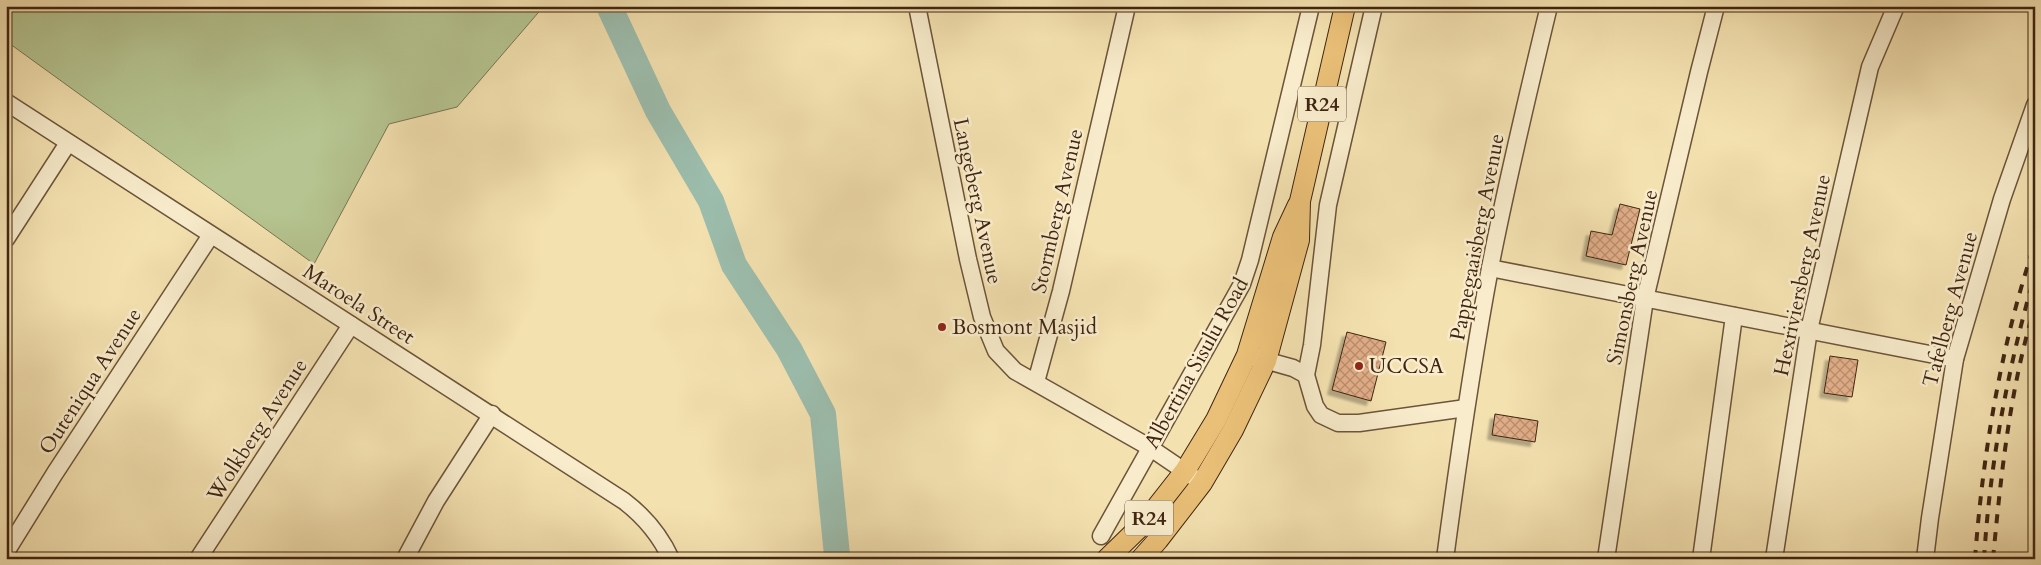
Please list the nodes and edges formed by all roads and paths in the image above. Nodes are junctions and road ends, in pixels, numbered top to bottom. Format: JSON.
{"nodes":[{"id":1,"x":918,"y":6,"type":"edge"},
{"id":2,"x":1126,"y":6,"type":"edge"},
{"id":3,"x":1311,"y":6,"type":"edge"},
{"id":4,"x":1345,"y":6,"type":"edge"},
{"id":5,"x":1374,"y":6,"type":"edge"},
{"id":6,"x":1549,"y":6,"type":"edge"},
{"id":7,"x":1716,"y":6,"type":"edge"},
{"id":8,"x":1896,"y":6,"type":"edge"},
{"id":9,"x":6,"y":102,"type":"edge"},
{"id":10,"x":2035,"y":105,"type":"edge"},
{"id":11,"x":68,"y":143,"type":"junction"},
{"id":12,"x":210,"y":235,"type":"junction"},
{"id":13,"x":6,"y":239,"type":"edge"},
{"id":14,"x":1490,"y":268,"type":"junction"},
{"id":15,"x":1645,"y":299,"type":"junction"},
{"id":16,"x":1734,"y":316,"type":"junction"},
{"id":17,"x":351,"y":325,"type":"junction"},
{"id":18,"x":1809,"y":330,"type":"junction"},
{"id":19,"x":1257,"y":358,"type":"junction"},
{"id":20,"x":1955,"y":359,"type":"junction"},
{"id":21,"x":1306,"y":375,"type":"junction"},
{"id":22,"x":1036,"y":382,"type":"junction"},
{"id":23,"x":1466,"y":408,"type":"junction"},
{"id":24,"x":492,"y":414,"type":"junction"},
{"id":25,"x":1150,"y":447,"type":"junction"},
{"id":26,"x":1185,"y":471,"type":"junction"},
{"id":27,"x":1202,"y":482,"type":"junction"},
{"id":28,"x":1101,"y":536,"type":"dead end"},
{"id":29,"x":6,"y":552,"type":"edge"},
{"id":30,"x":198,"y":559,"type":"edge"},
{"id":31,"x":405,"y":559,"type":"edge"},
{"id":32,"x":671,"y":559,"type":"edge"},
{"id":33,"x":1107,"y":559,"type":"edge"},
{"id":34,"x":1141,"y":559,"type":"edge"},
{"id":35,"x":1445,"y":559,"type":"edge"},
{"id":36,"x":1606,"y":559,"type":"edge"},
{"id":37,"x":1701,"y":559,"type":"edge"},
{"id":38,"x":1774,"y":559,"type":"edge"},
{"id":39,"x":1925,"y":559,"type":"edge"}],
"edges":[{"from":1,"to":22,"type":"street","name":"Langeberg Avenue"},
{"from":2,"to":22,"type":"street","name":"Stormberg Avenue"},
{"from":3,"to":25,"type":"street","name":"Albertina Sisulu Road"},
{"from":4,"to":19,"type":"main road","name":"Albertina Sisulu Road","number":"R24"},
{"from":5,"to":21,"type":"street"},
{"from":6,"to":14,"type":"street","name":"Pappegaaisberg Avenue"},
{"from":7,"to":15,"type":"street","name":"Simonsberg Avenue"},
{"from":8,"to":18,"type":"street","name":"Hexriviersberg Avenue"},
{"from":9,"to":11,"type":"street","name":"Maroela Street"},
{"from":10,"to":20,"type":"street","name":"Tafelberg Avenue"},
{"from":11,"to":12,"type":"street","name":"Maroela Street"},
{"from":11,"to":13,"type":"street"},
{"from":12,"to":17,"type":"street","name":"Maroela Street"},
{"from":12,"to":29,"type":"street","name":"Outeniqua Avenue"},
{"from":14,"to":15,"type":"street"},
{"from":14,"to":23,"type":"street","name":"Pappegaaisberg Avenue"},
{"from":15,"to":16,"type":"street"},
{"from":15,"to":36,"type":"street","name":"Simonsberg Avenue"},
{"from":16,"to":18,"type":"street"},
{"from":16,"to":37,"type":"street"},
{"from":17,"to":24,"type":"street","name":"Maroela Street"},
{"from":17,"to":30,"type":"street","name":"Wolkberg Avenue"},
{"from":18,"to":20,"type":"street"},
{"from":18,"to":38,"type":"street","name":"Hexriviersberg Avenue"},
{"from":19,"to":21,"type":"street"},
{"from":19,"to":26,"type":"main road","name":"Albertina Sisulu Road","number":"R24"},
{"from":19,"to":27,"type":"main road","name":"Albertina Sisulu Road","number":"R24"},
{"from":20,"to":39,"type":"street","name":"Tafelberg Avenue"},
{"from":21,"to":23,"type":"street"},
{"from":22,"to":25,"type":"street"},
{"from":23,"to":35,"type":"street"},
{"from":24,"to":31,"type":"street"},
{"from":24,"to":32,"type":"street","name":"Maroela Street"},
{"from":25,"to":26,"type":"street"},
{"from":25,"to":28,"type":"street","name":"Albertina Sisulu Road"},
{"from":26,"to":27,"type":"street"},
{"from":26,"to":33,"type":"main road","name":"Albertina Sisulu Road","number":"R24"},
{"from":27,"to":34,"type":"main road","name":"Albertina Sisulu Road","number":"R24"}]}
